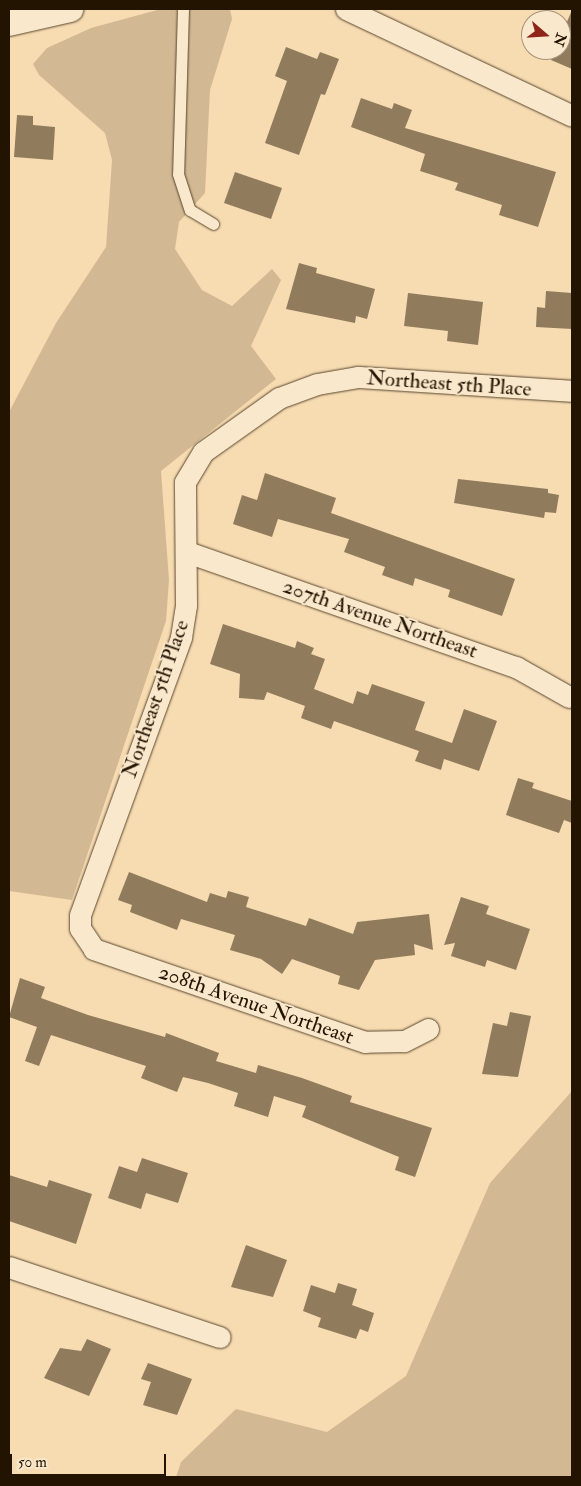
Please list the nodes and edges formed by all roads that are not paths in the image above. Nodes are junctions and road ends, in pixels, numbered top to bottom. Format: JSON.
{"nodes":[{"id":1,"x":70,"y":9,"type":"edge"},
{"id":2,"x":182,"y":9,"type":"edge"},
{"id":3,"x":346,"y":9,"type":"edge"},
{"id":4,"x":9,"y":23,"type":"edge"},
{"id":5,"x":572,"y":116,"type":"edge"},
{"id":6,"x":213,"y":224,"type":"dead end"},
{"id":7,"x":572,"y":391,"type":"edge"},
{"id":8,"x":187,"y":552,"type":"junction"},
{"id":9,"x":568,"y":697,"type":"dead end"},
{"id":10,"x":86,"y":943,"type":"joint"},
{"id":11,"x":428,"y":1029,"type":"dead end"},
{"id":12,"x":9,"y":1267,"type":"edge"},
{"id":13,"x":220,"y":1337,"type":"dead end"}],
"edges":[{"from":1,"to":4,"type":"street"},
{"from":2,"to":6,"type":"lane"},
{"from":3,"to":5,"type":"street"},
{"from":7,"to":8,"type":"street","name":"Northeast 5th Place"},
{"from":8,"to":9,"type":"street","name":"207th Avenue Northeast"},
{"from":8,"to":10,"type":"street","name":"Northeast 5th Place"},
{"from":10,"to":11,"type":"street","name":"208th Avenue Northeast"},
{"from":12,"to":13,"type":"street"}]}
